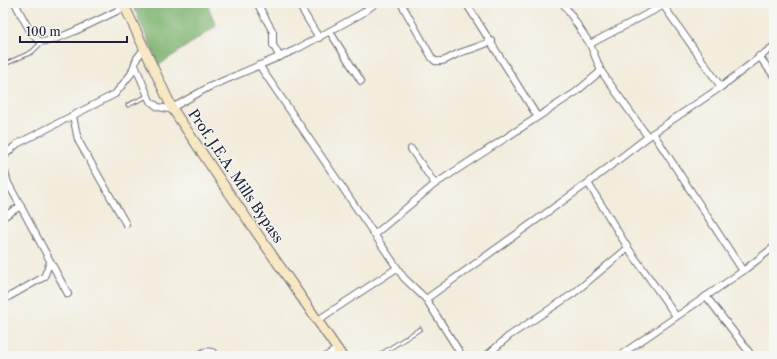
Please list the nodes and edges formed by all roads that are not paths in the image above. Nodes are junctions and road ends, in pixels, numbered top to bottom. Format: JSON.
{"nodes":[{"id":1,"x":15,"y":3,"type":"edge"},
{"id":2,"x":257,"y":3,"type":"edge"},
{"id":3,"x":298,"y":3,"type":"edge"},
{"id":4,"x":376,"y":3,"type":"edge"},
{"id":5,"x":401,"y":3,"type":"edge"},
{"id":6,"x":466,"y":3,"type":"edge"},
{"id":7,"x":563,"y":3,"type":"edge"},
{"id":8,"x":665,"y":4,"type":"edge"},
{"id":9,"x":124,"y":5,"type":"edge"},
{"id":10,"x":330,"y":32,"type":"junction"},
{"id":11,"x":319,"y":38,"type":"junction"},
{"id":12,"x":492,"y":41,"type":"junction"},
{"id":13,"x":42,"y":42,"type":"junction"},
{"id":14,"x":590,"y":44,"type":"junction"},
{"id":15,"x":774,"y":46,"type":"edge"},
{"id":16,"x":144,"y":49,"type":"junction"},
{"id":17,"x":760,"y":56,"type":"junction"},
{"id":18,"x":280,"y":57,"type":"junction"},
{"id":19,"x":3,"y":65,"type":"edge"},
{"id":20,"x":135,"y":65,"type":"junction"},
{"id":21,"x":260,"y":66,"type":"junction"},
{"id":22,"x":601,"y":72,"type":"junction"},
{"id":23,"x":774,"y":76,"type":"edge"},
{"id":24,"x":361,"y":81,"type":"dead end"},
{"id":25,"x":721,"y":86,"type":"junction"},
{"id":26,"x":148,"y":96,"type":"junction"},
{"id":27,"x":128,"y":105,"type":"dead end"},
{"id":28,"x":173,"y":109,"type":"junction"},
{"id":29,"x":73,"y":116,"type":"junction"},
{"id":30,"x":537,"y":116,"type":"junction"},
{"id":31,"x":651,"y":135,"type":"junction"},
{"id":32,"x":411,"y":149,"type":"dead end"},
{"id":33,"x":3,"y":160,"type":"edge"},
{"id":34,"x":3,"y":165,"type":"edge"},
{"id":35,"x":435,"y":184,"type":"junction"},
{"id":36,"x":588,"y":184,"type":"junction"},
{"id":37,"x":21,"y":206,"type":"junction"},
{"id":38,"x":3,"y":216,"type":"edge"},
{"id":39,"x":126,"y":224,"type":"dead end"},
{"id":40,"x":375,"y":234,"type":"junction"},
{"id":41,"x":774,"y":247,"type":"edge"},
{"id":42,"x":628,"y":248,"type":"junction"},
{"id":43,"x":50,"y":262,"type":"junction"},
{"id":44,"x":398,"y":268,"type":"junction"},
{"id":45,"x":742,"y":271,"type":"junction"},
{"id":46,"x":68,"y":294,"type":"dead end"},
{"id":47,"x":706,"y":296,"type":"junction"},
{"id":48,"x":426,"y":299,"type":"junction"},
{"id":49,"x":3,"y":300,"type":"edge"},
{"id":50,"x":676,"y":316,"type":"junction"},
{"id":51,"x":318,"y":320,"type":"junction"},
{"id":52,"x":420,"y":328,"type":"dead end"},
{"id":53,"x":340,"y":352,"type":"edge"},
{"id":54,"x":197,"y":356,"type":"edge"},
{"id":55,"x":218,"y":356,"type":"edge"},
{"id":56,"x":326,"y":356,"type":"edge"},
{"id":57,"x":378,"y":356,"type":"edge"},
{"id":58,"x":462,"y":356,"type":"edge"},
{"id":59,"x":486,"y":356,"type":"edge"},
{"id":60,"x":619,"y":356,"type":"edge"},
{"id":61,"x":752,"y":356,"type":"edge"}],
"edges":[{"from":1,"to":13,"type":"street"},
{"from":2,"to":18,"type":"street"},
{"from":3,"to":11,"type":"street"},
{"from":4,"to":10,"type":"street"},
{"from":5,"to":12,"type":"street"},
{"from":6,"to":12,"type":"street"},
{"from":7,"to":14,"type":"street"},
{"from":8,"to":14,"type":"street"},
{"from":8,"to":25,"type":"street"},
{"from":9,"to":13,"type":"street"},
{"from":9,"to":16,"type":"street","name":"Prof. J.E.A. Mills Bypass"},
{"from":10,"to":11,"type":"street"},
{"from":10,"to":24,"type":"street"},
{"from":11,"to":18,"type":"street"},
{"from":12,"to":30,"type":"street"},
{"from":13,"to":19,"type":"lane"},
{"from":14,"to":22,"type":"street"},
{"from":15,"to":17,"type":"street"},
{"from":16,"to":20,"type":"street"},
{"from":16,"to":28,"type":"street","name":"Prof. J.E.A. Mills Bypass"},
{"from":17,"to":23,"type":"street"},
{"from":17,"to":25,"type":"street"},
{"from":18,"to":21,"type":"street"},
{"from":20,"to":26,"type":"street"},
{"from":20,"to":29,"type":"street"},
{"from":21,"to":28,"type":"street"},
{"from":21,"to":40,"type":"street"},
{"from":22,"to":30,"type":"street"},
{"from":22,"to":31,"type":"street"},
{"from":25,"to":31,"type":"street"},
{"from":26,"to":27,"type":"lane"},
{"from":26,"to":28,"type":"street"},
{"from":28,"to":51,"type":"street","name":"Prof. J.E.A. Mills Bypass"},
{"from":29,"to":33,"type":"street"},
{"from":29,"to":39,"type":"street"},
{"from":30,"to":35,"type":"street"},
{"from":31,"to":36,"type":"street"},
{"from":31,"to":45,"type":"street"},
{"from":32,"to":35,"type":"street"},
{"from":34,"to":37,"type":"street"},
{"from":35,"to":40,"type":"street"},
{"from":36,"to":42,"type":"street"},
{"from":36,"to":48,"type":"street"},
{"from":37,"to":38,"type":"street"},
{"from":37,"to":43,"type":"street"},
{"from":40,"to":44,"type":"street"},
{"from":41,"to":45,"type":"street"},
{"from":42,"to":50,"type":"street"},
{"from":42,"to":59,"type":"street"},
{"from":43,"to":46,"type":"street"},
{"from":43,"to":49,"type":"street"},
{"from":44,"to":48,"type":"street"},
{"from":44,"to":51,"type":"street"},
{"from":45,"to":47,"type":"street"},
{"from":47,"to":50,"type":"street"},
{"from":47,"to":61,"type":"street"},
{"from":48,"to":58,"type":"street"},
{"from":50,"to":60,"type":"street"},
{"from":51,"to":53,"type":"street","name":"Prof. J.E.A. Mills Bypass"},
{"from":52,"to":57,"type":"lane"},
{"from":53,"to":56,"type":"street"},
{"from":54,"to":55,"type":"street"}]}
